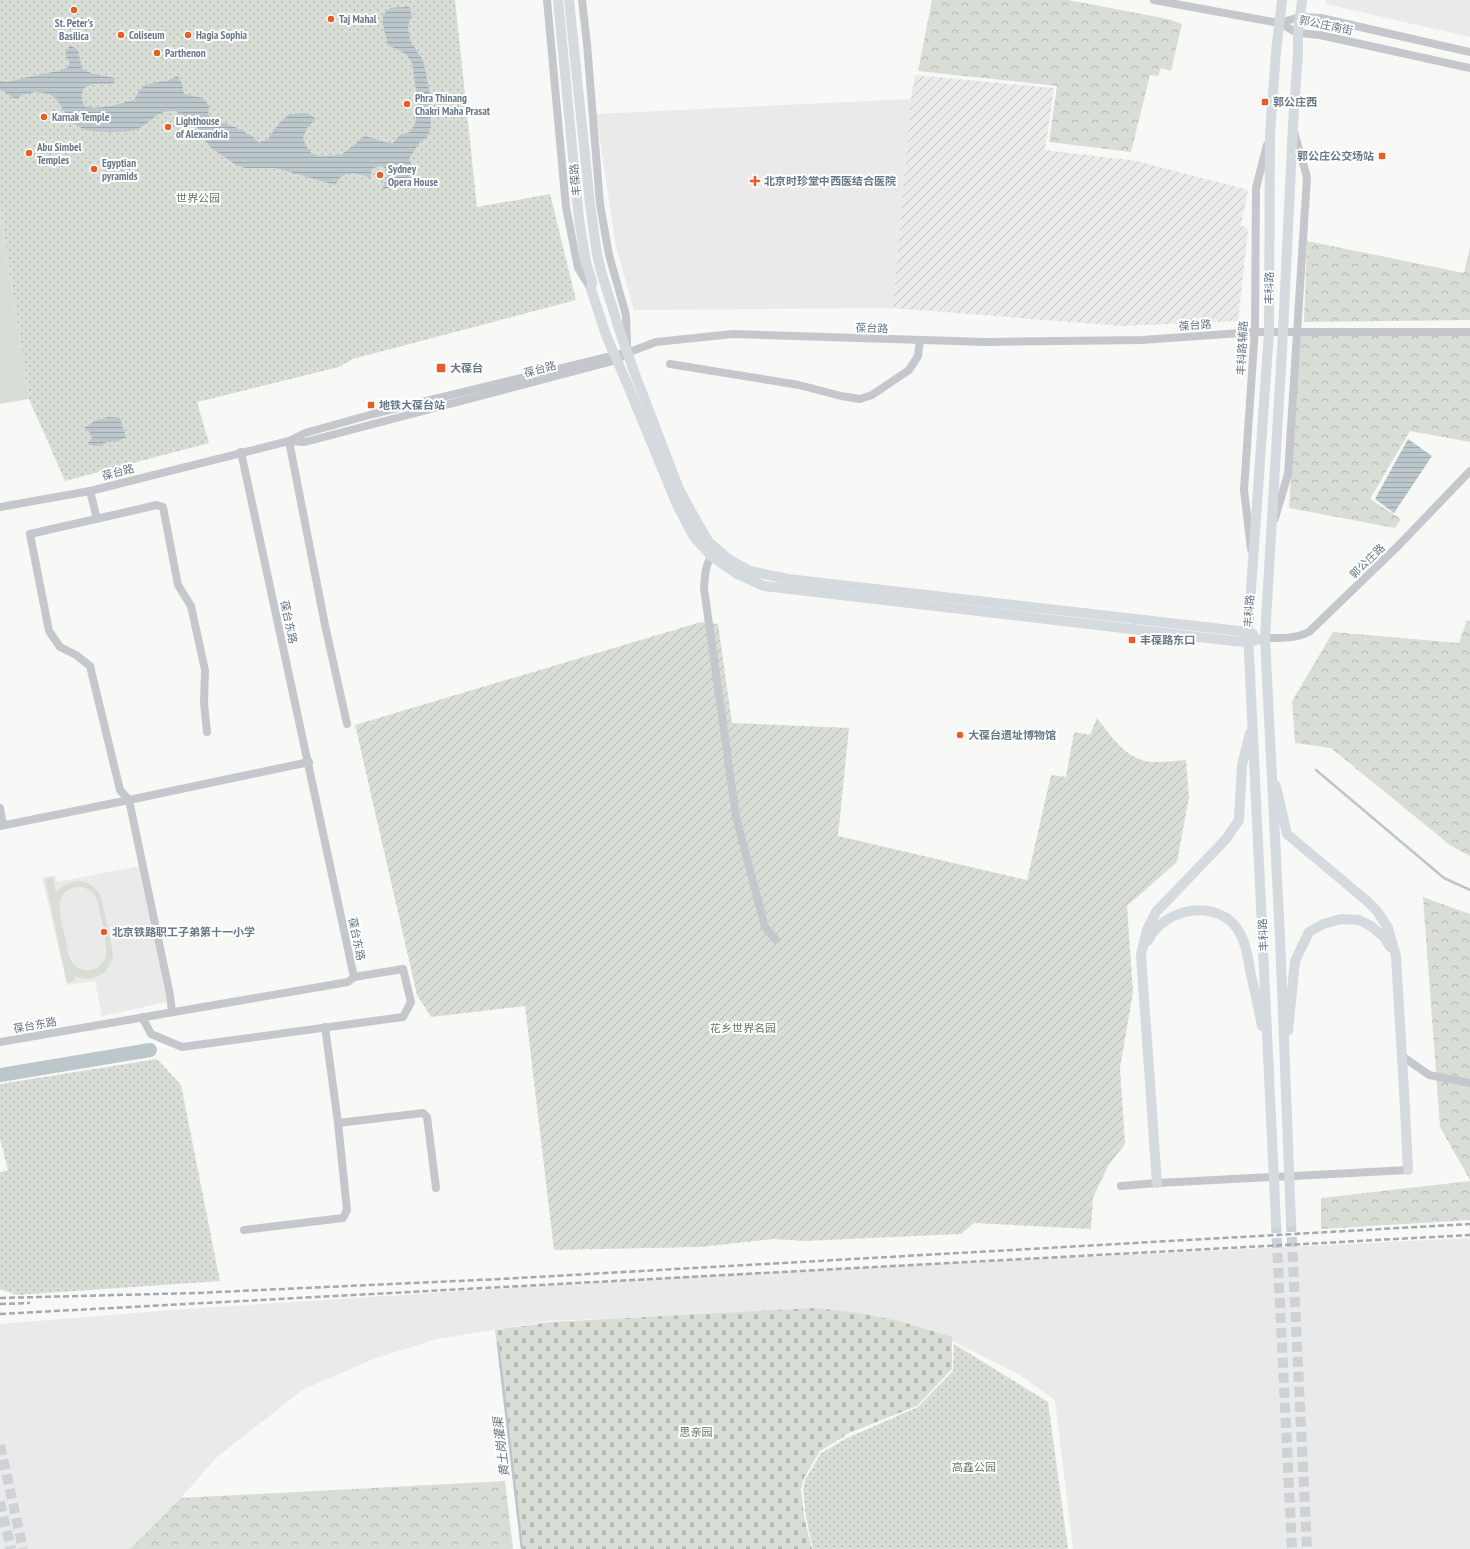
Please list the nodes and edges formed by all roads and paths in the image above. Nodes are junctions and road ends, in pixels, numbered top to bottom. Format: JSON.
{"nodes":[{"id":1,"x":546,"y":0,"type":"edge"},
{"id":2,"x":558,"y":0,"type":"edge"},
{"id":3,"x":569,"y":0,"type":"edge"},
{"id":4,"x":582,"y":0,"type":"edge"},
{"id":5,"x":1154,"y":0,"type":"edge"},
{"id":6,"x":1282,"y":0,"type":"edge"},
{"id":7,"x":1302,"y":0,"type":"edge"},
{"id":8,"x":1300,"y":17,"type":"junction"},
{"id":9,"x":1280,"y":23,"type":"junction"},
{"id":10,"x":1298,"y":33,"type":"junction"},
{"id":11,"x":1470,"y":52,"type":"edge"},
{"id":12,"x":1470,"y":68,"type":"edge"},
{"id":13,"x":1293,"y":126,"type":"junction"},
{"id":14,"x":1270,"y":134,"type":"junction"},
{"id":15,"x":592,"y":289,"type":"junction"},
{"id":16,"x":1255,"y":332,"type":"junction"},
{"id":17,"x":1269,"y":332,"type":"junction"},
{"id":18,"x":1283,"y":332,"type":"junction"},
{"id":19,"x":1297,"y":332,"type":"junction"},
{"id":20,"x":1470,"y":332,"type":"edge"},
{"id":21,"x":920,"y":340,"type":"junction"},
{"id":22,"x":627,"y":353,"type":"junction"},
{"id":23,"x":616,"y":357,"type":"junction"},
{"id":24,"x":670,"y":364,"type":"dead end"},
{"id":25,"x":289,"y":441,"type":"junction"},
{"id":26,"x":241,"y":452,"type":"junction"},
{"id":27,"x":1470,"y":471,"type":"edge"},
{"id":28,"x":90,"y":491,"type":"junction"},
{"id":29,"x":0,"y":507,"type":"edge"},
{"id":30,"x":97,"y":519,"type":"junction"},
{"id":31,"x":1270,"y":534,"type":"junction"},
{"id":32,"x":714,"y":553,"type":"junction"},
{"id":33,"x":1252,"y":565,"type":"junction"},
{"id":34,"x":1248,"y":637,"type":"junction"},
{"id":35,"x":1265,"y":638,"type":"junction"},
{"id":36,"x":1252,"y":723,"type":"junction"},
{"id":37,"x":348,"y":724,"type":"dead end"},
{"id":38,"x":207,"y":732,"type":"dead end"},
{"id":39,"x":1270,"y":759,"type":"junction"},
{"id":40,"x":309,"y":762,"type":"junction"},
{"id":41,"x":128,"y":800,"type":"junction"},
{"id":42,"x":0,"y":808,"type":"edge"},
{"id":43,"x":2,"y":826,"type":"edge"},
{"id":44,"x":776,"y":940,"type":"dead end"},
{"id":45,"x":1141,"y":955,"type":"junction"},
{"id":46,"x":1396,"y":956,"type":"junction"},
{"id":47,"x":354,"y":977,"type":"junction"},
{"id":48,"x":172,"y":1012,"type":"junction"},
{"id":49,"x":142,"y":1018,"type":"junction"},
{"id":50,"x":325,"y":1027,"type":"junction"},
{"id":51,"x":0,"y":1042,"type":"edge"},
{"id":52,"x":1269,"y":1055,"type":"junction"},
{"id":53,"x":1402,"y":1056,"type":"junction"},
{"id":54,"x":1284,"y":1057,"type":"junction"},
{"id":55,"x":1470,"y":1083,"type":"edge"},
{"id":56,"x":338,"y":1123,"type":"junction"},
{"id":57,"x":1408,"y":1170,"type":"joint"},
{"id":58,"x":1157,"y":1183,"type":"junction"},
{"id":59,"x":1121,"y":1186,"type":"dead end"},
{"id":60,"x":436,"y":1188,"type":"dead end"},
{"id":61,"x":1291,"y":1222,"type":"tunnel mouth"},
{"id":62,"x":1276,"y":1223,"type":"tunnel mouth"},
{"id":63,"x":244,"y":1230,"type":"dead end"}],
"edges":[{"from":1,"to":15,"type":"street"},
{"from":2,"to":15,"type":"main road","name":"丰葆路"},
{"from":3,"to":22,"type":"main road","name":"丰葆路"},
{"from":4,"to":22,"type":"street"},
{"from":5,"to":9,"type":"street","name":"郭公庄南街"},
{"from":6,"to":9,"type":"main road","name":"丰科路"},
{"from":7,"to":8,"type":"main road","name":"丰科路"},
{"from":8,"to":9,"type":"street"},
{"from":8,"to":10,"type":"main road","name":"丰科路"},
{"from":8,"to":11,"type":"street"},
{"from":9,"to":10,"type":"street","name":"郭公庄南街"},
{"from":9,"to":14,"type":"main road","name":"丰科路"},
{"from":10,"to":12,"type":"street","name":"郭公庄南街"},
{"from":10,"to":13,"type":"main road","name":"丰科路"},
{"from":13,"to":18,"type":"main road","name":"丰科路"},
{"from":13,"to":19,"type":"street"},
{"from":14,"to":16,"type":"street","name":"丰科路辅路"},
{"from":14,"to":17,"type":"main road","name":"丰科路"},
{"from":15,"to":23,"type":"main road","name":"丰葆路"},
{"from":16,"to":17,"type":"street","name":"葆台路"},
{"from":16,"to":21,"type":"street","name":"葆台路"},
{"from":16,"to":33,"type":"street","name":"丰科路辅路"},
{"from":17,"to":18,"type":"street","name":"葆台路"},
{"from":17,"to":33,"type":"main road","name":"丰科路"},
{"from":18,"to":19,"type":"street","name":"葆台路"},
{"from":18,"to":31,"type":"main road","name":"丰科路"},
{"from":19,"to":20,"type":"street","name":"葆台路"},
{"from":19,"to":31,"type":"street"},
{"from":21,"to":22,"type":"street","name":"葆台路"},
{"from":21,"to":24,"type":"street"},
{"from":22,"to":23,"type":"street","name":"葆台路"},
{"from":22,"to":32,"type":"main road","name":"丰葆路"},
{"from":23,"to":25,"type":"street","name":"葆台路"},
{"from":23,"to":32,"type":"main road","name":"丰葆路"},
{"from":25,"to":26,"type":"street","name":"葆台路"},
{"from":25,"to":37,"type":"street"},
{"from":26,"to":28,"type":"street","name":"葆台路"},
{"from":26,"to":40,"type":"street","name":"葆台东路"},
{"from":27,"to":35,"type":"street","name":"郭公庄路"},
{"from":28,"to":29,"type":"street","name":"葆台路"},
{"from":28,"to":30,"type":"street"},
{"from":30,"to":38,"type":"street"},
{"from":30,"to":41,"type":"street"},
{"from":31,"to":35,"type":"main road","name":"丰科路"},
{"from":32,"to":34,"type":"main road"},
{"from":32,"to":44,"type":"street"},
{"from":33,"to":34,"type":"main road","name":"丰科路"},
{"from":34,"to":35,"type":"main road"},
{"from":34,"to":36,"type":"main road","name":"丰科路"},
{"from":35,"to":39,"type":"main road","name":"丰科路"},
{"from":36,"to":45,"type":"main road"},
{"from":36,"to":52,"type":"main road","name":"丰科路"},
{"from":39,"to":46,"type":"main road"},
{"from":39,"to":54,"type":"main road","name":"丰科路"},
{"from":40,"to":41,"type":"street"},
{"from":40,"to":47,"type":"street","name":"葆台东路"},
{"from":41,"to":43,"type":"street"},
{"from":41,"to":48,"type":"street"},
{"from":42,"to":43,"type":"street"},
{"from":45,"to":52,"type":"main road"},
{"from":45,"to":58,"type":"main road"},
{"from":46,"to":53,"type":"main road"},
{"from":46,"to":54,"type":"main road"},
{"from":47,"to":48,"type":"street","name":"葆台东路"},
{"from":47,"to":50,"type":"street"},
{"from":48,"to":49,"type":"street","name":"葆台东路"},
{"from":49,"to":50,"type":"street"},
{"from":49,"to":51,"type":"street","name":"葆台东路"},
{"from":50,"to":56,"type":"street"},
{"from":52,"to":62,"type":"main road","name":"丰科路"},
{"from":53,"to":55,"type":"street"},
{"from":53,"to":57,"type":"main road"},
{"from":54,"to":61,"type":"main road","name":"丰科路"},
{"from":56,"to":60,"type":"street"},
{"from":56,"to":63,"type":"street"},
{"from":57,"to":58,"type":"street"},
{"from":58,"to":59,"type":"street"}]}
